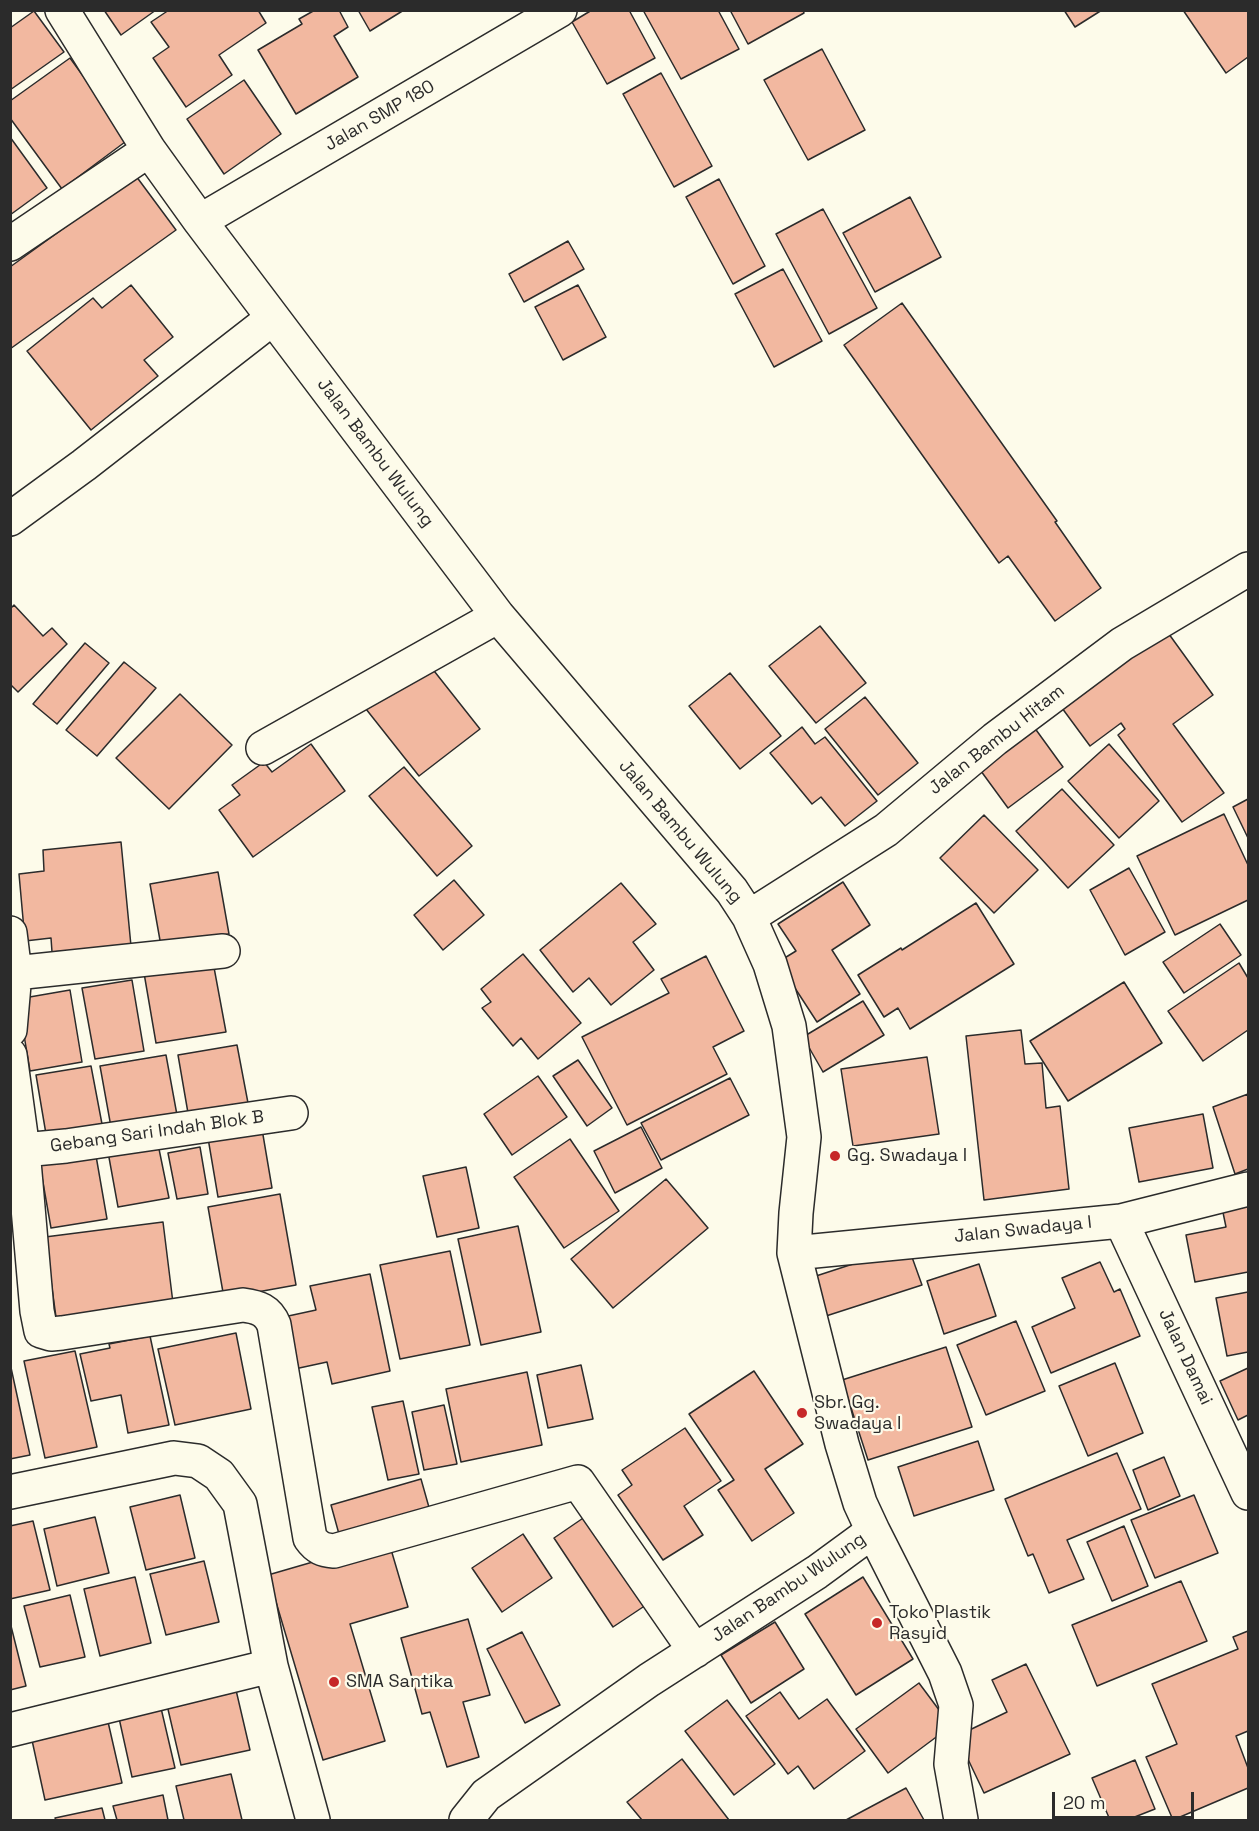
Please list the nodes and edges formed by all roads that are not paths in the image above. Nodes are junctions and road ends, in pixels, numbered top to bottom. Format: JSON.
{"nodes":[{"id":1,"x":62,"y":10,"type":"edge"},
{"id":2,"x":557,"y":11,"type":"edge"},
{"id":3,"x":149,"y":150,"type":"junction"},
{"id":4,"x":200,"y":220,"type":"junction"},
{"id":5,"x":10,"y":244,"type":"edge"},
{"id":6,"x":273,"y":318,"type":"junction"},
{"id":7,"x":10,"y":519,"type":"edge"},
{"id":8,"x":1248,"y":569,"type":"edge"},
{"id":9,"x":498,"y":616,"type":"junction"},
{"id":10,"x":263,"y":748,"type":"dead end"},
{"id":11,"x":749,"y":917,"type":"junction"},
{"id":12,"x":10,"y":933,"type":"edge"},
{"id":13,"x":223,"y":951,"type":"dead end"},
{"id":14,"x":15,"y":973,"type":"junction"},
{"id":15,"x":10,"y":1030,"type":"edge"},
{"id":16,"x":10,"y":1055,"type":"edge"},
{"id":17,"x":291,"y":1113,"type":"dead end"},
{"id":18,"x":23,"y":1150,"type":"junction"},
{"id":19,"x":1248,"y":1189,"type":"edge"},
{"id":20,"x":1121,"y":1221,"type":"junction"},
{"id":21,"x":794,"y":1252,"type":"junction"},
{"id":22,"x":10,"y":1492,"type":"edge"},
{"id":23,"x":1248,"y":1493,"type":"edge"},
{"id":24,"x":873,"y":1531,"type":"junction"},
{"id":25,"x":695,"y":1651,"type":"junction"},
{"id":26,"x":272,"y":1666,"type":"junction"},
{"id":27,"x":10,"y":1730,"type":"edge"},
{"id":28,"x":313,"y":1821,"type":"edge"},
{"id":29,"x":466,"y":1821,"type":"edge"},
{"id":30,"x":961,"y":1821,"type":"edge"}],
"edges":[{"from":1,"to":3,"type":"street","name":"Jalan Bambu Wulung"},
{"from":2,"to":4,"type":"street","name":"Jalan SMP 180"},
{"from":3,"to":4,"type":"street","name":"Jalan Bambu Wulung"},
{"from":3,"to":5,"type":"street"},
{"from":4,"to":6,"type":"street","name":"Jalan Bambu Wulung"},
{"from":6,"to":7,"type":"street"},
{"from":6,"to":9,"type":"street","name":"Jalan Bambu Wulung"},
{"from":8,"to":11,"type":"street","name":"Jalan Bambu Hitam"},
{"from":9,"to":10,"type":"street"},
{"from":9,"to":11,"type":"street","name":"Jalan Bambu Wulung"},
{"from":11,"to":21,"type":"street","name":"Jalan Bambu Wulung"},
{"from":12,"to":14,"type":"street"},
{"from":13,"to":14,"type":"street"},
{"from":14,"to":15,"type":"street"},
{"from":16,"to":18,"type":"street"},
{"from":17,"to":18,"type":"street","name":"Gebang Sari Indah Blok B"},
{"from":18,"to":25,"type":"street"},
{"from":19,"to":20,"type":"street","name":"Jalan Swadaya I"},
{"from":20,"to":21,"type":"street","name":"Jalan Swadaya I"},
{"from":20,"to":23,"type":"street","name":"Jalan Damai"},
{"from":21,"to":24,"type":"street","name":"Jalan Bambu Wulung"},
{"from":22,"to":26,"type":"street"},
{"from":24,"to":25,"type":"street","name":"Jalan Bambu Wulung"},
{"from":24,"to":30,"type":"street"},
{"from":25,"to":29,"type":"street","name":"Jalan Bambu Wulung"},
{"from":26,"to":27,"type":"street"},
{"from":26,"to":28,"type":"street"}]}
